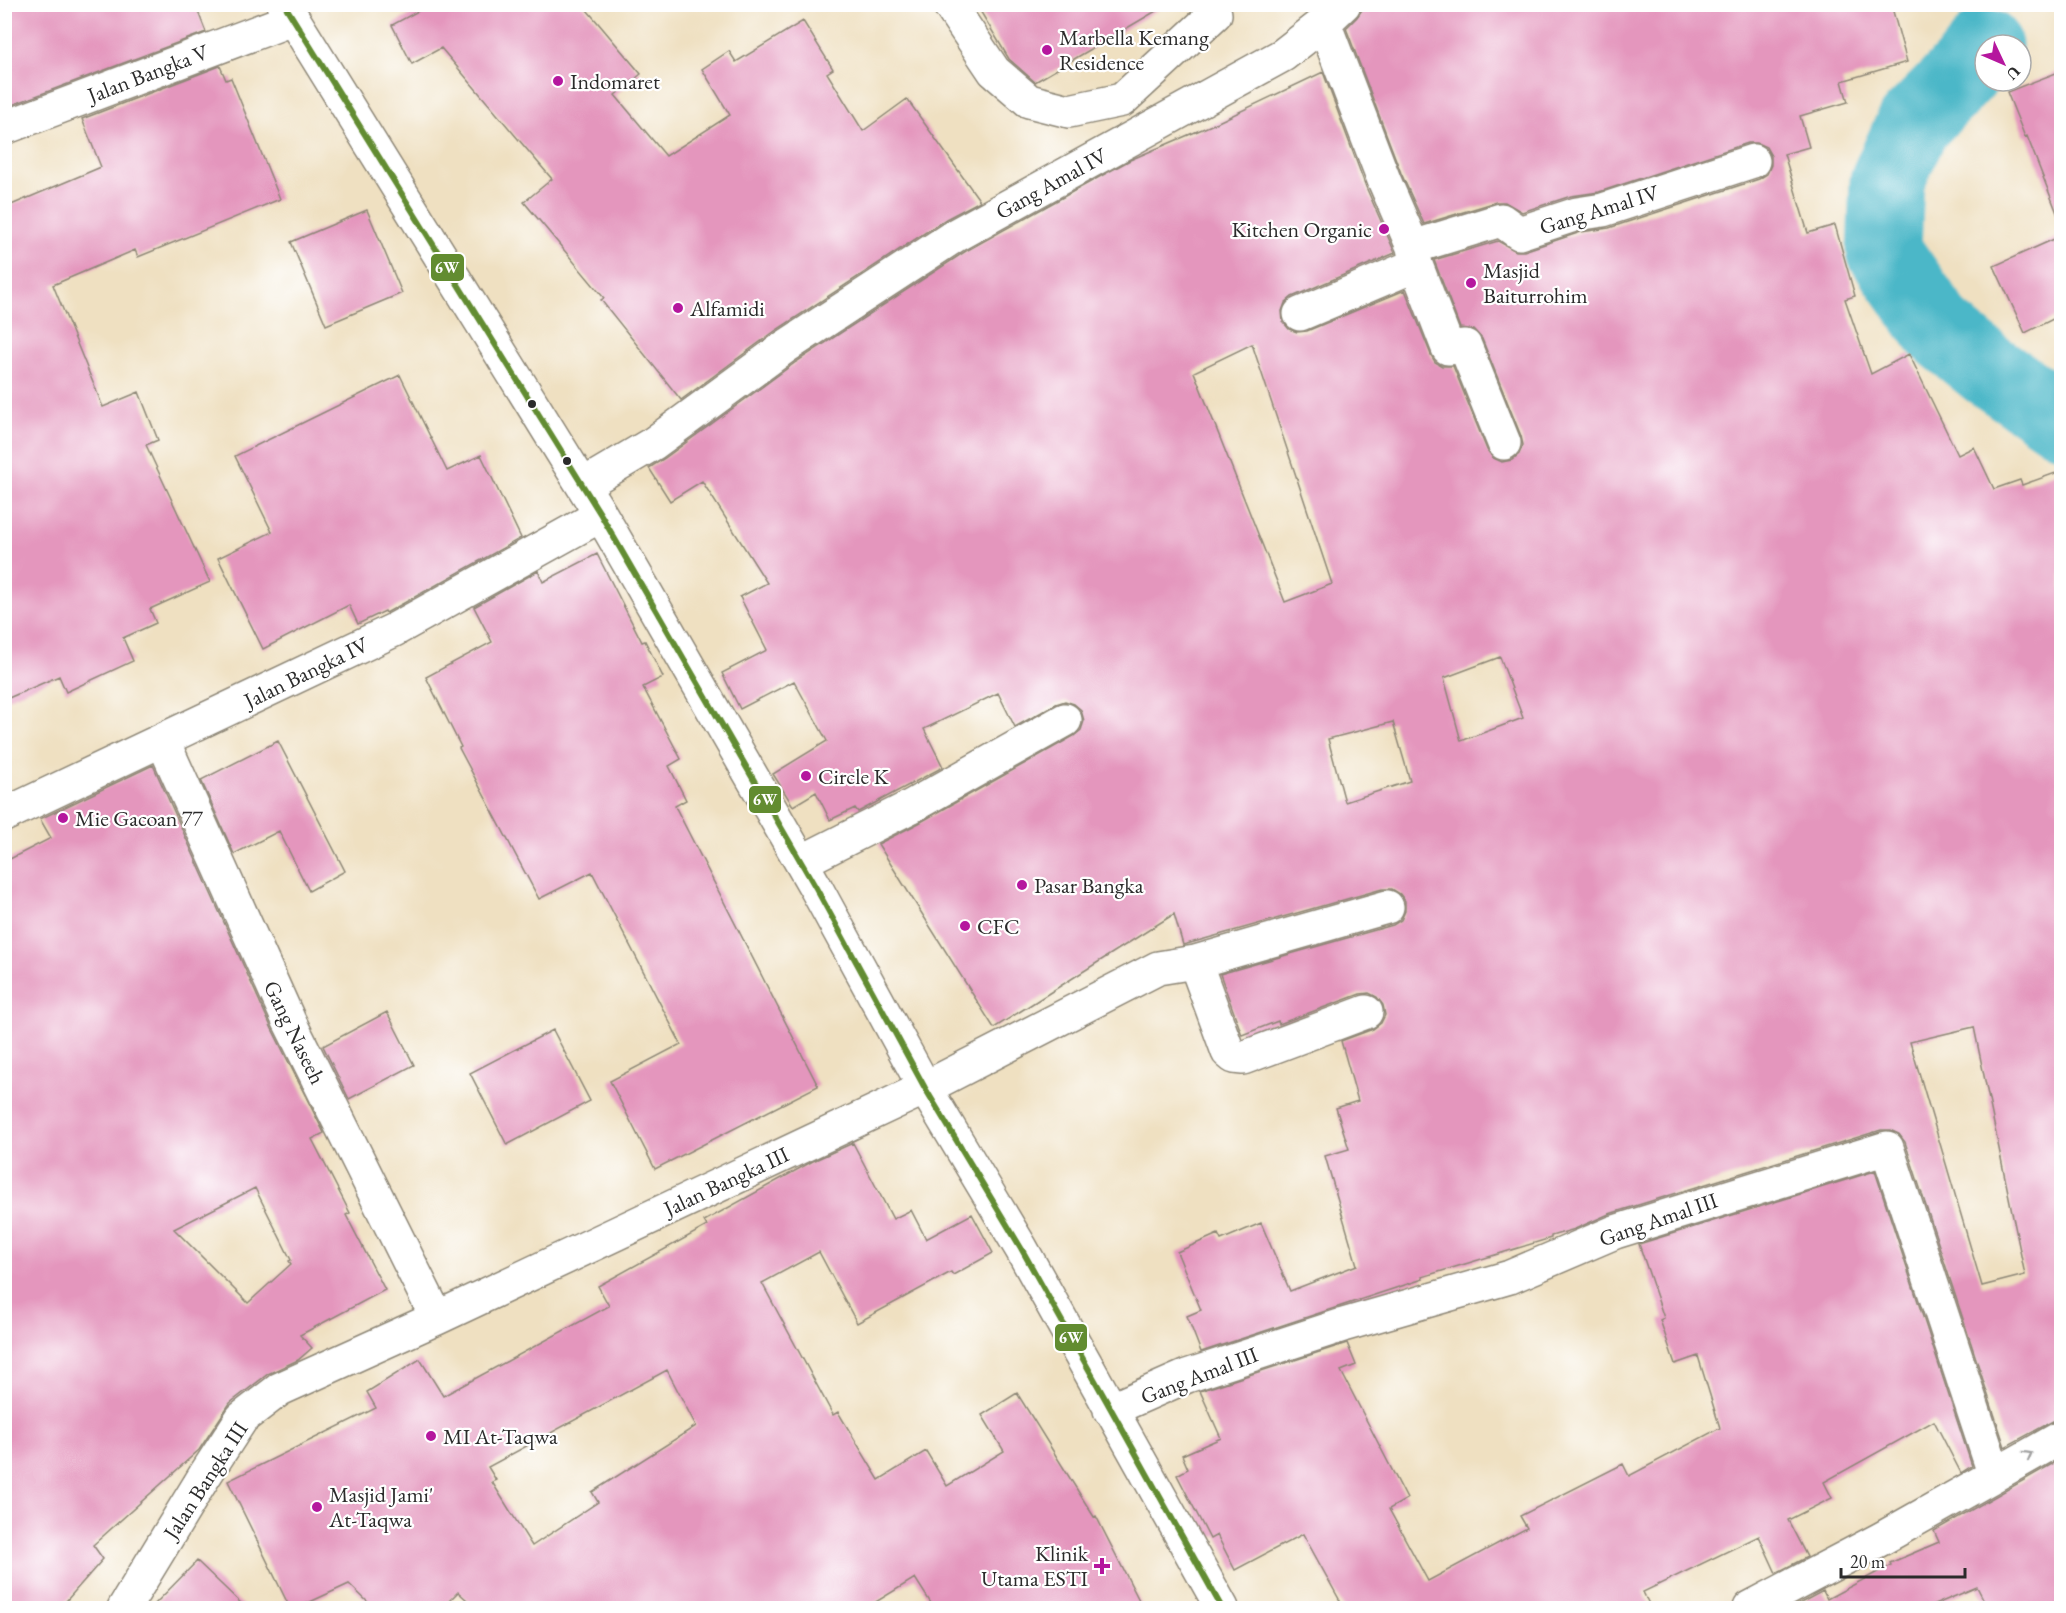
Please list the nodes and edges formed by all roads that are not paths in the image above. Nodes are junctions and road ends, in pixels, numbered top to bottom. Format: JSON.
{"nodes":[{"id":1,"x":949,"y":4,"type":"edge"},
{"id":2,"x":1361,"y":4,"type":"edge"},
{"id":3,"x":1221,"y":8,"type":"edge"},
{"id":4,"x":288,"y":12,"type":"edge"},
{"id":5,"x":1334,"y":14,"type":"edge"},
{"id":6,"x":4,"y":128,"type":"edge"},
{"id":7,"x":1753,"y":160,"type":"dead end"},
{"id":8,"x":1414,"y":256,"type":"junction"},
{"id":9,"x":1300,"y":314,"type":"dead end"},
{"id":10,"x":1504,"y":443,"type":"dead end"},
{"id":11,"x":583,"y":485,"type":"junction"},
{"id":12,"x":601,"y":515,"type":"junction"},
{"id":13,"x":1065,"y":720,"type":"dead end"},
{"id":14,"x":163,"y":741,"type":"junction"},
{"id":15,"x":4,"y":815,"type":"edge"},
{"id":16,"x":801,"y":862,"type":"junction"},
{"id":17,"x":1387,"y":907,"type":"dead end"},
{"id":18,"x":1195,"y":963,"type":"junction"},
{"id":19,"x":1366,"y":1012,"type":"dead end"},
{"id":20,"x":925,"y":1088,"type":"junction"},
{"id":21,"x":437,"y":1318,"type":"junction"},
{"id":22,"x":1110,"y":1410,"type":"junction"},
{"id":23,"x":2061,"y":1437,"type":"edge"},
{"id":24,"x":1994,"y":1473,"type":"junction"},
{"id":25,"x":124,"y":1608,"type":"edge"},
{"id":26,"x":1222,"y":1608,"type":"edge"},
{"id":27,"x":1750,"y":1608,"type":"edge"}],
"edges":[{"from":1,"to":3,"type":"street"},
{"from":2,"to":5,"type":"street","name":"Gang Amal IV"},
{"from":4,"to":6,"type":"street","name":"Jalan Bangka V"},
{"from":4,"to":11,"type":"street"},
{"from":5,"to":8,"type":"street"},
{"from":5,"to":11,"type":"street","name":"Gang Amal IV"},
{"from":7,"to":8,"type":"street","name":"Gang Amal IV"},
{"from":8,"to":9,"type":"street"},
{"from":8,"to":10,"type":"street"},
{"from":11,"to":12,"type":"street"},
{"from":12,"to":14,"type":"street","name":"Jalan Bangka IV"},
{"from":12,"to":16,"type":"street"},
{"from":13,"to":16,"type":"street"},
{"from":14,"to":15,"type":"street","name":"Jalan Bangka IV"},
{"from":14,"to":21,"type":"street","name":"Gang Naseeh"},
{"from":16,"to":20,"type":"street"},
{"from":17,"to":18,"type":"street","name":"Jalan Bangka III"},
{"from":18,"to":19,"type":"street"},
{"from":18,"to":20,"type":"street","name":"Jalan Bangka III"},
{"from":20,"to":21,"type":"street","name":"Jalan Bangka III"},
{"from":20,"to":22,"type":"street"},
{"from":21,"to":25,"type":"street","name":"Jalan Bangka III"},
{"from":22,"to":24,"type":"street","name":"Gang Amal III"},
{"from":22,"to":26,"type":"street"},
{"from":24,"to":23,"type":"street","one_way":true},
{"from":24,"to":27,"type":"street"}]}
